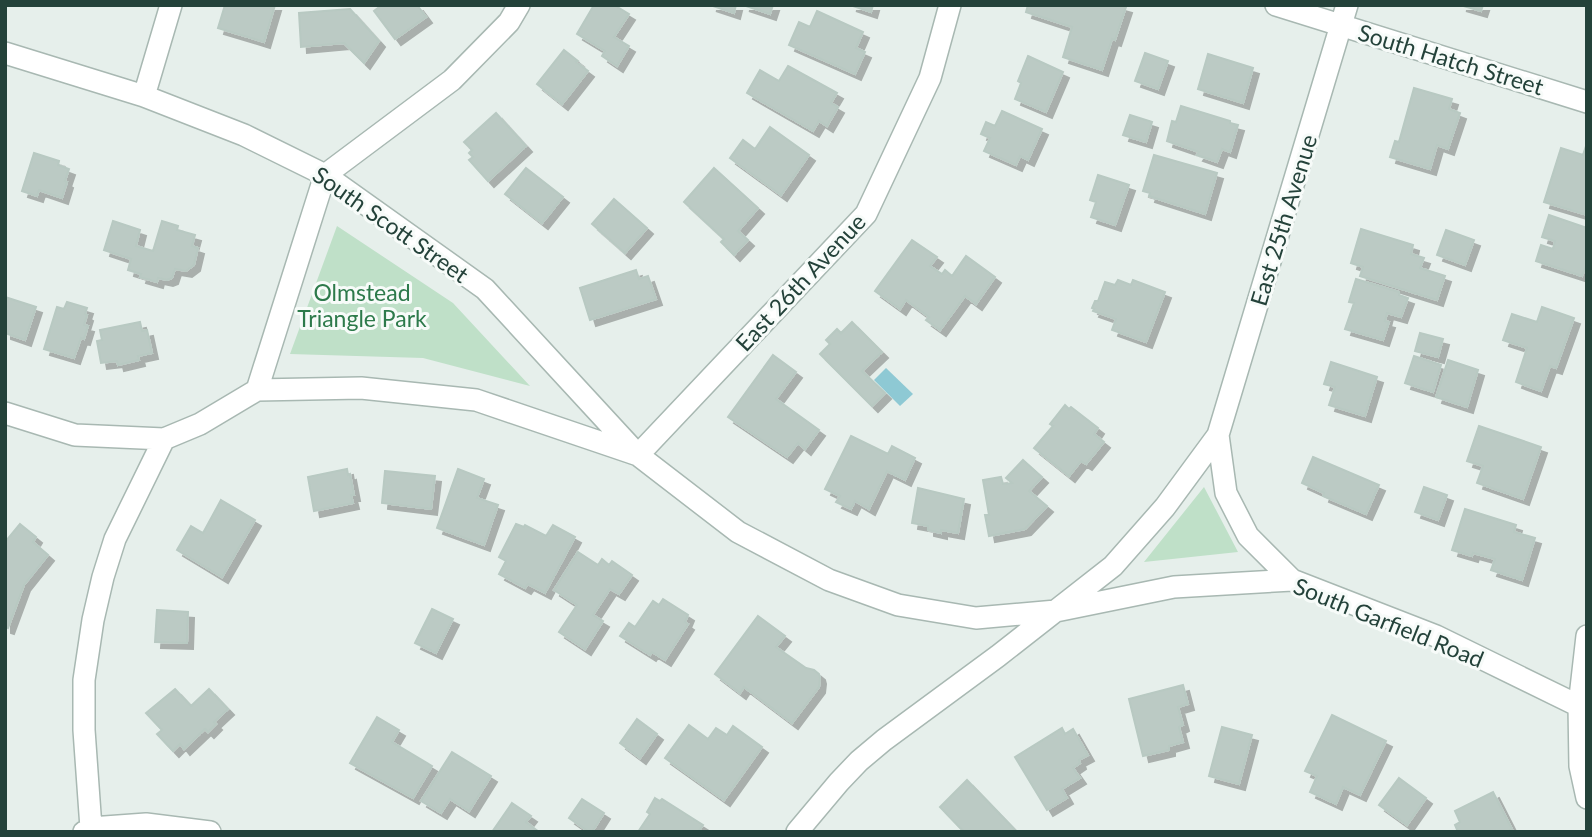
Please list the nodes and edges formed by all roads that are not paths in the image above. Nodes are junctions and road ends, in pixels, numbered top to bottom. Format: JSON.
{"nodes":[{"id":1,"x":171,"y":5,"type":"edge"},
{"id":2,"x":519,"y":5,"type":"edge"},
{"id":3,"x":950,"y":5,"type":"edge"},
{"id":4,"x":1276,"y":5,"type":"edge"},
{"id":5,"x":1344,"y":15,"type":"edge"},
{"id":6,"x":5,"y":53,"type":"edge"},
{"id":7,"x":144,"y":96,"type":"junction"},
{"id":8,"x":1587,"y":102,"type":"edge"},
{"id":9,"x":325,"y":175,"type":"junction"},
{"id":10,"x":257,"y":390,"type":"junction"},
{"id":11,"x":5,"y":413,"type":"edge"},
{"id":12,"x":1218,"y":435,"type":"junction"},
{"id":13,"x":164,"y":439,"type":"junction"},
{"id":14,"x":638,"y":455,"type":"junction"},
{"id":15,"x":1292,"y":580,"type":"junction"},
{"id":16,"x":1056,"y":611,"type":"junction"},
{"id":17,"x":1587,"y":636,"type":"edge"},
{"id":18,"x":1583,"y":709,"type":"edge"},
{"id":19,"x":1587,"y":798,"type":"edge"},
{"id":20,"x":88,"y":830,"type":"edge"},
{"id":21,"x":210,"y":832,"type":"edge"},
{"id":22,"x":797,"y":832,"type":"edge"}],
"edges":[{"from":1,"to":7,"type":"street"},
{"from":2,"to":9,"type":"street"},
{"from":3,"to":14,"type":"street","name":"East 26th Avenue"},
{"from":4,"to":5,"type":"street","name":"South Hatch Street"},
{"from":5,"to":8,"type":"street","name":"South Hatch Street"},
{"from":5,"to":12,"type":"street","name":"East 25th Avenue"},
{"from":6,"to":7,"type":"street","name":"South Scott Street"},
{"from":7,"to":9,"type":"street","name":"South Scott Street"},
{"from":9,"to":10,"type":"street"},
{"from":9,"to":14,"type":"street","name":"South Scott Street"},
{"from":10,"to":13,"type":"street"},
{"from":10,"to":14,"type":"street"},
{"from":11,"to":13,"type":"street"},
{"from":12,"to":15,"type":"street","name":"East 25th Avenue"},
{"from":12,"to":16,"type":"street","name":"East 25th Avenue"},
{"from":13,"to":20,"type":"street"},
{"from":14,"to":16,"type":"street","name":"South Garfield Road"},
{"from":15,"to":16,"type":"street","name":"South Garfield Road"},
{"from":15,"to":18,"type":"street","name":"South Garfield Road"},
{"from":16,"to":22,"type":"street"},
{"from":17,"to":18,"type":"street"},
{"from":18,"to":19,"type":"street"},
{"from":20,"to":21,"type":"street"}]}
